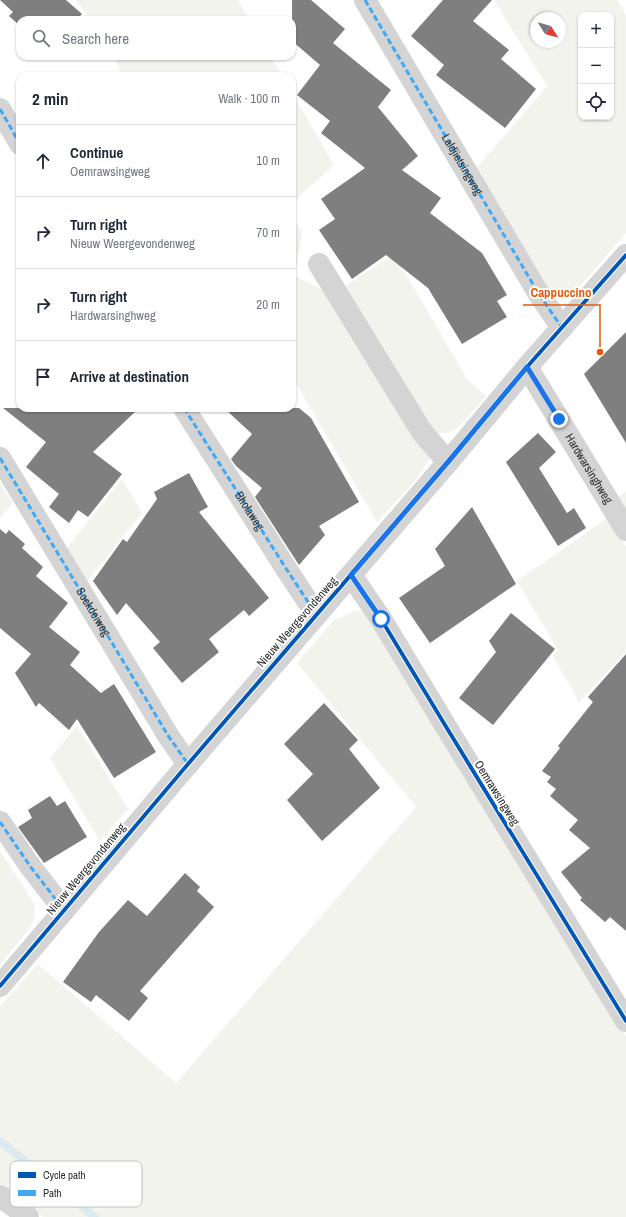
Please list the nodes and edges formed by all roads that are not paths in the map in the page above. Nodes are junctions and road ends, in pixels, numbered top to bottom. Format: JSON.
{"nodes":[{"id":1,"x":365,"y":0,"type":"edge"},
{"id":2,"x":0,"y":109,"type":"edge"},
{"id":3,"x":16,"y":137,"type":"edge"},
{"id":4,"x":626,"y":255,"type":"edge"},
{"id":5,"x":318,"y":264,"type":"dead end"},
{"id":6,"x":562,"y":328,"type":"junction"},
{"id":7,"x":527,"y":367,"type":"junction"},
{"id":8,"x":187,"y":412,"type":"edge"},
{"id":9,"x":0,"y":458,"type":"edge"},
{"id":10,"x":448,"y":462,"type":"junction"},
{"id":11,"x":626,"y":530,"type":"edge"},
{"id":12,"x":351,"y":575,"type":"junction"},
{"id":13,"x":316,"y":614,"type":"junction"},
{"id":14,"x":188,"y":764,"type":"junction"},
{"id":15,"x":0,"y":822,"type":"edge"},
{"id":16,"x":64,"y":910,"type":"junction"},
{"id":17,"x":0,"y":986,"type":"edge"},
{"id":18,"x":626,"y":1021,"type":"edge"},
{"id":19,"x":0,"y":1196,"type":"edge"},
{"id":20,"x":10,"y":1204,"type":"edge"},
{"id":21,"x":15,"y":1207,"type":"edge"},
{"id":22,"x":28,"y":1217,"type":"edge"}],
"edges":[{"from":1,"to":6,"type":"street","name":"Laldjietsingweg"},
{"from":2,"to":3,"type":"street"},
{"from":4,"to":6,"type":"street","name":"Nieuw Weergevondenweg"},
{"from":5,"to":10,"type":"street"},
{"from":6,"to":7,"type":"street","name":"Nieuw Weergevondenweg"},
{"from":7,"to":10,"type":"street","name":"Nieuw Weergevondenweg"},
{"from":7,"to":11,"type":"street","name":"Hardwarsinghweg"},
{"from":8,"to":13,"type":"street","name":"Bholaweg"},
{"from":9,"to":14,"type":"street","name":"Soekdeiweg"},
{"from":10,"to":12,"type":"street","name":"Nieuw Weergevondenweg"},
{"from":12,"to":13,"type":"street","name":"Nieuw Weergevondenweg"},
{"from":12,"to":18,"type":"street","name":"Oemrawsingweg"},
{"from":13,"to":14,"type":"street","name":"Nieuw Weergevondenweg"},
{"from":14,"to":16,"type":"street","name":"Nieuw Weergevondenweg"},
{"from":15,"to":16,"type":"street"},
{"from":16,"to":17,"type":"street","name":"Nieuw Weergevondenweg"},
{"from":19,"to":20,"type":"street"},
{"from":21,"to":22,"type":"street"}]}
